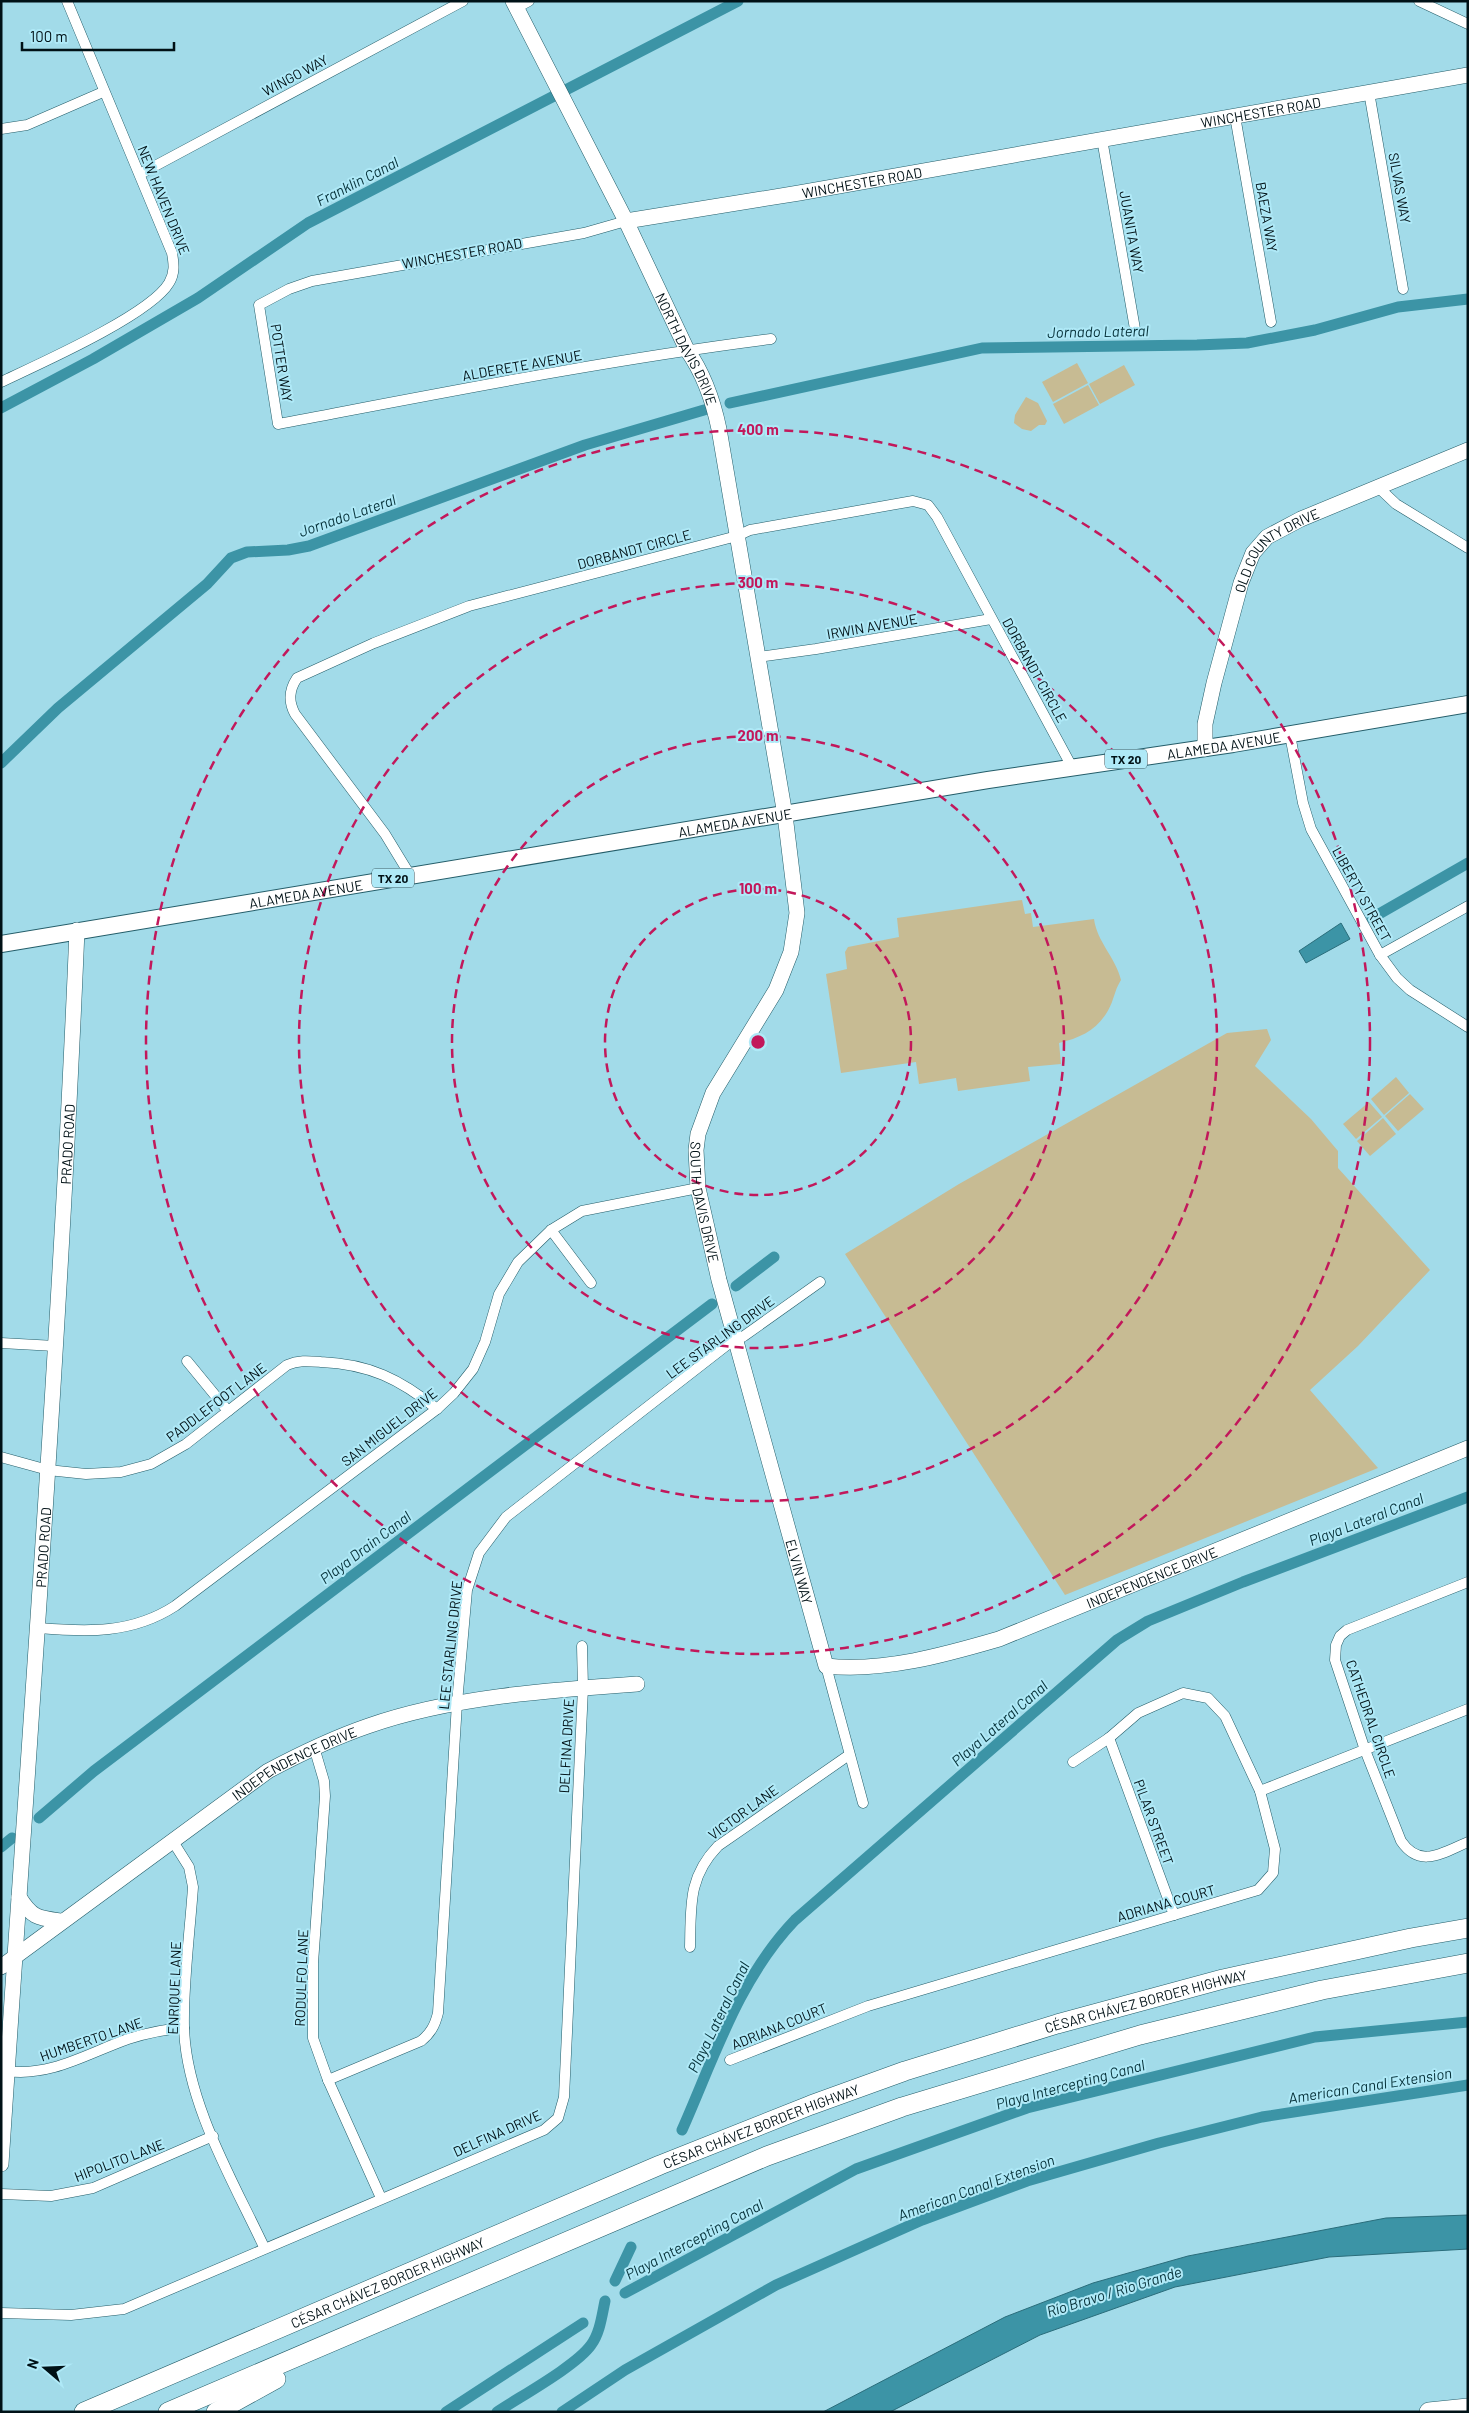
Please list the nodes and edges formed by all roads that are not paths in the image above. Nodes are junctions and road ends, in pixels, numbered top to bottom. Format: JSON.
{"nodes":[{"id":1,"x":67,"y":1,"type":"edge"},
{"id":2,"x":463,"y":1,"type":"edge"},
{"id":3,"x":1419,"y":1,"type":"edge"},
{"id":4,"x":519,"y":3,"type":"edge"},
{"id":5,"x":1468,"y":24,"type":"edge"},
{"id":6,"x":1468,"y":75,"type":"edge"},
{"id":7,"x":103,"y":92,"type":"junction"},
{"id":8,"x":1369,"y":92,"type":"junction"},
{"id":9,"x":1235,"y":116,"type":"junction"},
{"id":10,"x":1,"y":129,"type":"edge"},
{"id":11,"x":1102,"y":139,"type":"junction"},
{"id":12,"x":140,"y":174,"type":"junction"},
{"id":13,"x":626,"y":221,"type":"junction"},
{"id":14,"x":1403,"y":288,"type":"dead end"},
{"id":15,"x":259,"y":305,"type":"joint"},
{"id":16,"x":1271,"y":322,"type":"dead end"},
{"id":17,"x":1135,"y":330,"type":"dead end"},
{"id":18,"x":771,"y":339,"type":"dead end"},
{"id":19,"x":687,"y":350,"type":"junction"},
{"id":20,"x":1,"y":382,"type":"edge"},
{"id":21,"x":278,"y":424,"type":"joint"},
{"id":22,"x":1468,"y":450,"type":"edge"},
{"id":23,"x":1378,"y":487,"type":"junction"},
{"id":24,"x":738,"y":536,"type":"junction"},
{"id":25,"x":1468,"y":548,"type":"edge"},
{"id":26,"x":991,"y":619,"type":"junction"},
{"id":27,"x":758,"y":657,"type":"junction"},
{"id":28,"x":1468,"y":704,"type":"edge"},
{"id":29,"x":1290,"y":735,"type":"junction"},
{"id":30,"x":1205,"y":748,"type":"junction"},
{"id":31,"x":1072,"y":767,"type":"junction"},
{"id":32,"x":784,"y":815,"type":"junction"},
{"id":33,"x":410,"y":875,"type":"junction"},
{"id":34,"x":1468,"y":906,"type":"edge"},
{"id":35,"x":77,"y":930,"type":"junction"},
{"id":36,"x":1,"y":944,"type":"edge"},
{"id":37,"x":1380,"y":954,"type":"junction"},
{"id":38,"x":1468,"y":1027,"type":"edge"},
{"id":39,"x":698,"y":1188,"type":"junction"},
{"id":40,"x":551,"y":1230,"type":"junction"},
{"id":41,"x":820,"y":1282,"type":"dead end"},
{"id":42,"x":591,"y":1283,"type":"dead end"},
{"id":43,"x":736,"y":1340,"type":"junction"},
{"id":44,"x":1,"y":1343,"type":"edge"},
{"id":45,"x":55,"y":1346,"type":"junction"},
{"id":46,"x":187,"y":1361,"type":"dead end"},
{"id":47,"x":437,"y":1408,"type":"junction"},
{"id":48,"x":228,"y":1412,"type":"junction"},
{"id":49,"x":1468,"y":1448,"type":"edge"},
{"id":50,"x":1,"y":1457,"type":"edge"},
{"id":51,"x":48,"y":1470,"type":"junction"},
{"id":52,"x":1468,"y":1582,"type":"edge"},
{"id":53,"x":38,"y":1628,"type":"junction"},
{"id":54,"x":582,"y":1646,"type":"dead end"},
{"id":55,"x":826,"y":1666,"type":"junction"},
{"id":56,"x":637,"y":1684,"type":"dead end"},
{"id":57,"x":583,"y":1688,"type":"junction"},
{"id":58,"x":457,"y":1703,"type":"junction"},
{"id":59,"x":1468,"y":1709,"type":"edge"},
{"id":60,"x":1109,"y":1738,"type":"junction"},
{"id":61,"x":314,"y":1747,"type":"junction"},
{"id":62,"x":1364,"y":1750,"type":"junction"},
{"id":63,"x":849,"y":1755,"type":"junction"},
{"id":64,"x":1073,"y":1762,"type":"dead end"},
{"id":65,"x":1260,"y":1791,"type":"junction"},
{"id":66,"x":863,"y":1804,"type":"dead end"},
{"id":67,"x":172,"y":1840,"type":"junction"},
{"id":68,"x":1468,"y":1842,"type":"edge"},
{"id":69,"x":19,"y":1896,"type":"junction"},
{"id":70,"x":1174,"y":1915,"type":"junction"},
{"id":71,"x":61,"y":1921,"type":"junction"},
{"id":72,"x":1468,"y":1927,"type":"edge"},
{"id":73,"x":690,"y":1947,"type":"dead end"},
{"id":74,"x":14,"y":1956,"type":"junction"},
{"id":75,"x":1468,"y":1964,"type":"edge"},
{"id":76,"x":1,"y":1967,"type":"edge"},
{"id":77,"x":1,"y":2005,"type":"edge"},
{"id":78,"x":10,"y":2025,"type":"junction"},
{"id":79,"x":184,"y":2028,"type":"junction"},
{"id":80,"x":730,"y":2060,"type":"dead end"},
{"id":81,"x":7,"y":2072,"type":"junction"},
{"id":82,"x":328,"y":2080,"type":"junction"},
{"id":83,"x":213,"y":2136,"type":"junction"},
{"id":84,"x":1,"y":2164,"type":"edge"},
{"id":85,"x":1,"y":2194,"type":"edge"},
{"id":86,"x":381,"y":2198,"type":"junction"},
{"id":87,"x":264,"y":2247,"type":"junction"},
{"id":88,"x":414,"y":2307,"type":"junction"},
{"id":89,"x":1,"y":2313,"type":"edge"},
{"id":90,"x":1468,"y":2408,"type":"edge"},
{"id":91,"x":84,"y":2412,"type":"edge"},
{"id":92,"x":168,"y":2412,"type":"edge"},
{"id":93,"x":216,"y":2412,"type":"edge"},
{"id":94,"x":1428,"y":2412,"type":"edge"}],
"edges":[{"from":1,"to":7,"type":"street","name":"NEW HAVEN DRIVE"},
{"from":2,"to":12,"type":"street","name":"WINGO WAY"},
{"from":3,"to":5,"type":"street"},
{"from":4,"to":13,"type":"street","name":"NORTH DAVIS DRIVE"},
{"from":6,"to":8,"type":"street","name":"WINCHESTER ROAD"},
{"from":7,"to":10,"type":"street"},
{"from":7,"to":12,"type":"street","name":"NEW HAVEN DRIVE"},
{"from":8,"to":9,"type":"street","name":"WINCHESTER ROAD"},
{"from":8,"to":14,"type":"street","name":"SILVAS WAY"},
{"from":9,"to":11,"type":"street","name":"WINCHESTER ROAD"},
{"from":9,"to":16,"type":"street","name":"BAEZA WAY"},
{"from":11,"to":13,"type":"street","name":"WINCHESTER ROAD"},
{"from":11,"to":17,"type":"street","name":"JUANITA WAY"},
{"from":12,"to":20,"type":"street","name":"NEW HAVEN DRIVE"},
{"from":13,"to":15,"type":"street","name":"WINCHESTER ROAD"},
{"from":13,"to":19,"type":"street","name":"NORTH DAVIS DRIVE"},
{"from":15,"to":21,"type":"street","name":"POTTER WAY"},
{"from":18,"to":19,"type":"street","name":"ALDERETE AVENUE"},
{"from":19,"to":21,"type":"street","name":"ALDERETE AVENUE"},
{"from":19,"to":24,"type":"street","name":"NORTH DAVIS DRIVE"},
{"from":22,"to":23,"type":"street","name":"OLD COUNTY DRIVE"},
{"from":23,"to":25,"type":"street"},
{"from":23,"to":30,"type":"street","name":"OLD COUNTY DRIVE"},
{"from":24,"to":26,"type":"street","name":"DORBANDT CIRCLE"},
{"from":24,"to":27,"type":"street","name":"NORTH DAVIS DRIVE"},
{"from":24,"to":33,"type":"street","name":"DORBANDT CIRCLE"},
{"from":26,"to":27,"type":"street","name":"IRWIN AVENUE"},
{"from":26,"to":31,"type":"street","name":"DORBANDT CIRCLE"},
{"from":27,"to":32,"type":"street","name":"NORTH DAVIS DRIVE"},
{"from":28,"to":29,"type":"main road","name":"ALAMEDA AVENUE","number":"TX 20"},
{"from":29,"to":30,"type":"main road","name":"ALAMEDA AVENUE","number":"TX 20"},
{"from":29,"to":37,"type":"street","name":"LIBERTY STREET"},
{"from":30,"to":31,"type":"main road","name":"ALAMEDA AVENUE","number":"TX 20"},
{"from":31,"to":32,"type":"main road","name":"ALAMEDA AVENUE","number":"TX 20"},
{"from":32,"to":33,"type":"main road","name":"ALAMEDA AVENUE","number":"TX 20"},
{"from":32,"to":39,"type":"street","name":"SOUTH DAVIS DRIVE"},
{"from":33,"to":35,"type":"main road","name":"ALAMEDA AVENUE","number":"TX 20"},
{"from":34,"to":37,"type":"street"},
{"from":35,"to":36,"type":"main road","name":"ALAMEDA AVENUE","number":"TX 20"},
{"from":35,"to":45,"type":"street","name":"PRADO ROAD"},
{"from":37,"to":38,"type":"street","name":"LIBERTY STREET"},
{"from":39,"to":40,"type":"street","name":"SAN MIGUEL DRIVE"},
{"from":39,"to":43,"type":"street","name":"SOUTH DAVIS DRIVE"},
{"from":40,"to":42,"type":"street"},
{"from":40,"to":47,"type":"street","name":"SAN MIGUEL DRIVE"},
{"from":41,"to":43,"type":"street","name":"LEE STARLING DRIVE"},
{"from":43,"to":55,"type":"street","name":"ELVIN WAY"},
{"from":43,"to":58,"type":"street","name":"LEE STARLING DRIVE"},
{"from":44,"to":45,"type":"street"},
{"from":45,"to":51,"type":"street","name":"PRADO ROAD"},
{"from":46,"to":48,"type":"street"},
{"from":47,"to":48,"type":"street","name":"PADDLEFOOT LANE"},
{"from":47,"to":53,"type":"street","name":"SAN MIGUEL DRIVE"},
{"from":48,"to":51,"type":"street","name":"PADDLEFOOT LANE"},
{"from":49,"to":55,"type":"street","name":"INDEPENDENCE DRIVE"},
{"from":50,"to":51,"type":"street","name":"PADDLEFOOT LANE"},
{"from":51,"to":53,"type":"street","name":"PRADO ROAD"},
{"from":52,"to":62,"type":"street","name":"CATHEDRAL CIRCLE"},
{"from":53,"to":69,"type":"street","name":"PRADO ROAD"},
{"from":54,"to":57,"type":"street","name":"DELFINA DRIVE"},
{"from":55,"to":63,"type":"street","name":"ELVIN WAY"},
{"from":56,"to":57,"type":"street","name":"INDEPENDENCE DRIVE"},
{"from":57,"to":58,"type":"street","name":"INDEPENDENCE DRIVE"},
{"from":57,"to":86,"type":"street","name":"DELFINA DRIVE"},
{"from":58,"to":61,"type":"street","name":"INDEPENDENCE DRIVE"},
{"from":58,"to":82,"type":"street","name":"LEE STARLING DRIVE"},
{"from":59,"to":62,"type":"street"},
{"from":60,"to":64,"type":"street","name":"ADRIANA COURT"},
{"from":60,"to":65,"type":"street","name":"ADRIANA COURT"},
{"from":60,"to":70,"type":"street","name":"PILAR STREET"},
{"from":61,"to":67,"type":"street","name":"INDEPENDENCE DRIVE"},
{"from":61,"to":82,"type":"street","name":"RODULFO LANE"},
{"from":62,"to":65,"type":"street"},
{"from":62,"to":68,"type":"street","name":"CATHEDRAL CIRCLE"},
{"from":63,"to":66,"type":"street","name":"ELVIN WAY"},
{"from":63,"to":73,"type":"street","name":"VICTOR LANE"},
{"from":65,"to":70,"type":"street","name":"ADRIANA COURT"},
{"from":67,"to":71,"type":"street","name":"INDEPENDENCE DRIVE"},
{"from":67,"to":79,"type":"street","name":"ENRIQUE LANE"},
{"from":69,"to":71,"type":"street"},
{"from":69,"to":74,"type":"street","name":"PRADO ROAD"},
{"from":70,"to":80,"type":"street","name":"ADRIANA COURT"},
{"from":71,"to":74,"type":"street","name":"INDEPENDENCE DRIVE"},
{"from":72,"to":91,"type":"highway","name":"CÉSAR CHÁVEZ BORDER HIGHWAY"},
{"from":74,"to":76,"type":"street","name":"INDEPENDENCE DRIVE"},
{"from":74,"to":78,"type":"street","name":"PRADO ROAD"},
{"from":75,"to":88,"type":"highway"},
{"from":77,"to":78,"type":"street"},
{"from":78,"to":81,"type":"street","name":"PRADO ROAD"},
{"from":79,"to":81,"type":"street","name":"HUMBERTO LANE"},
{"from":79,"to":83,"type":"street","name":"ENRIQUE LANE"},
{"from":81,"to":84,"type":"street","name":"PRADO ROAD"},
{"from":82,"to":86,"type":"street","name":"RODULFO LANE"},
{"from":83,"to":85,"type":"street","name":"HIPOLITO LANE"},
{"from":83,"to":87,"type":"street","name":"ENRIQUE LANE"},
{"from":86,"to":87,"type":"street","name":"DELFINA DRIVE"},
{"from":87,"to":89,"type":"street","name":"DELFINA DRIVE"},
{"from":88,"to":92,"type":"highway"},
{"from":88,"to":93,"type":"highway"},
{"from":90,"to":94,"type":"highway"}]}
